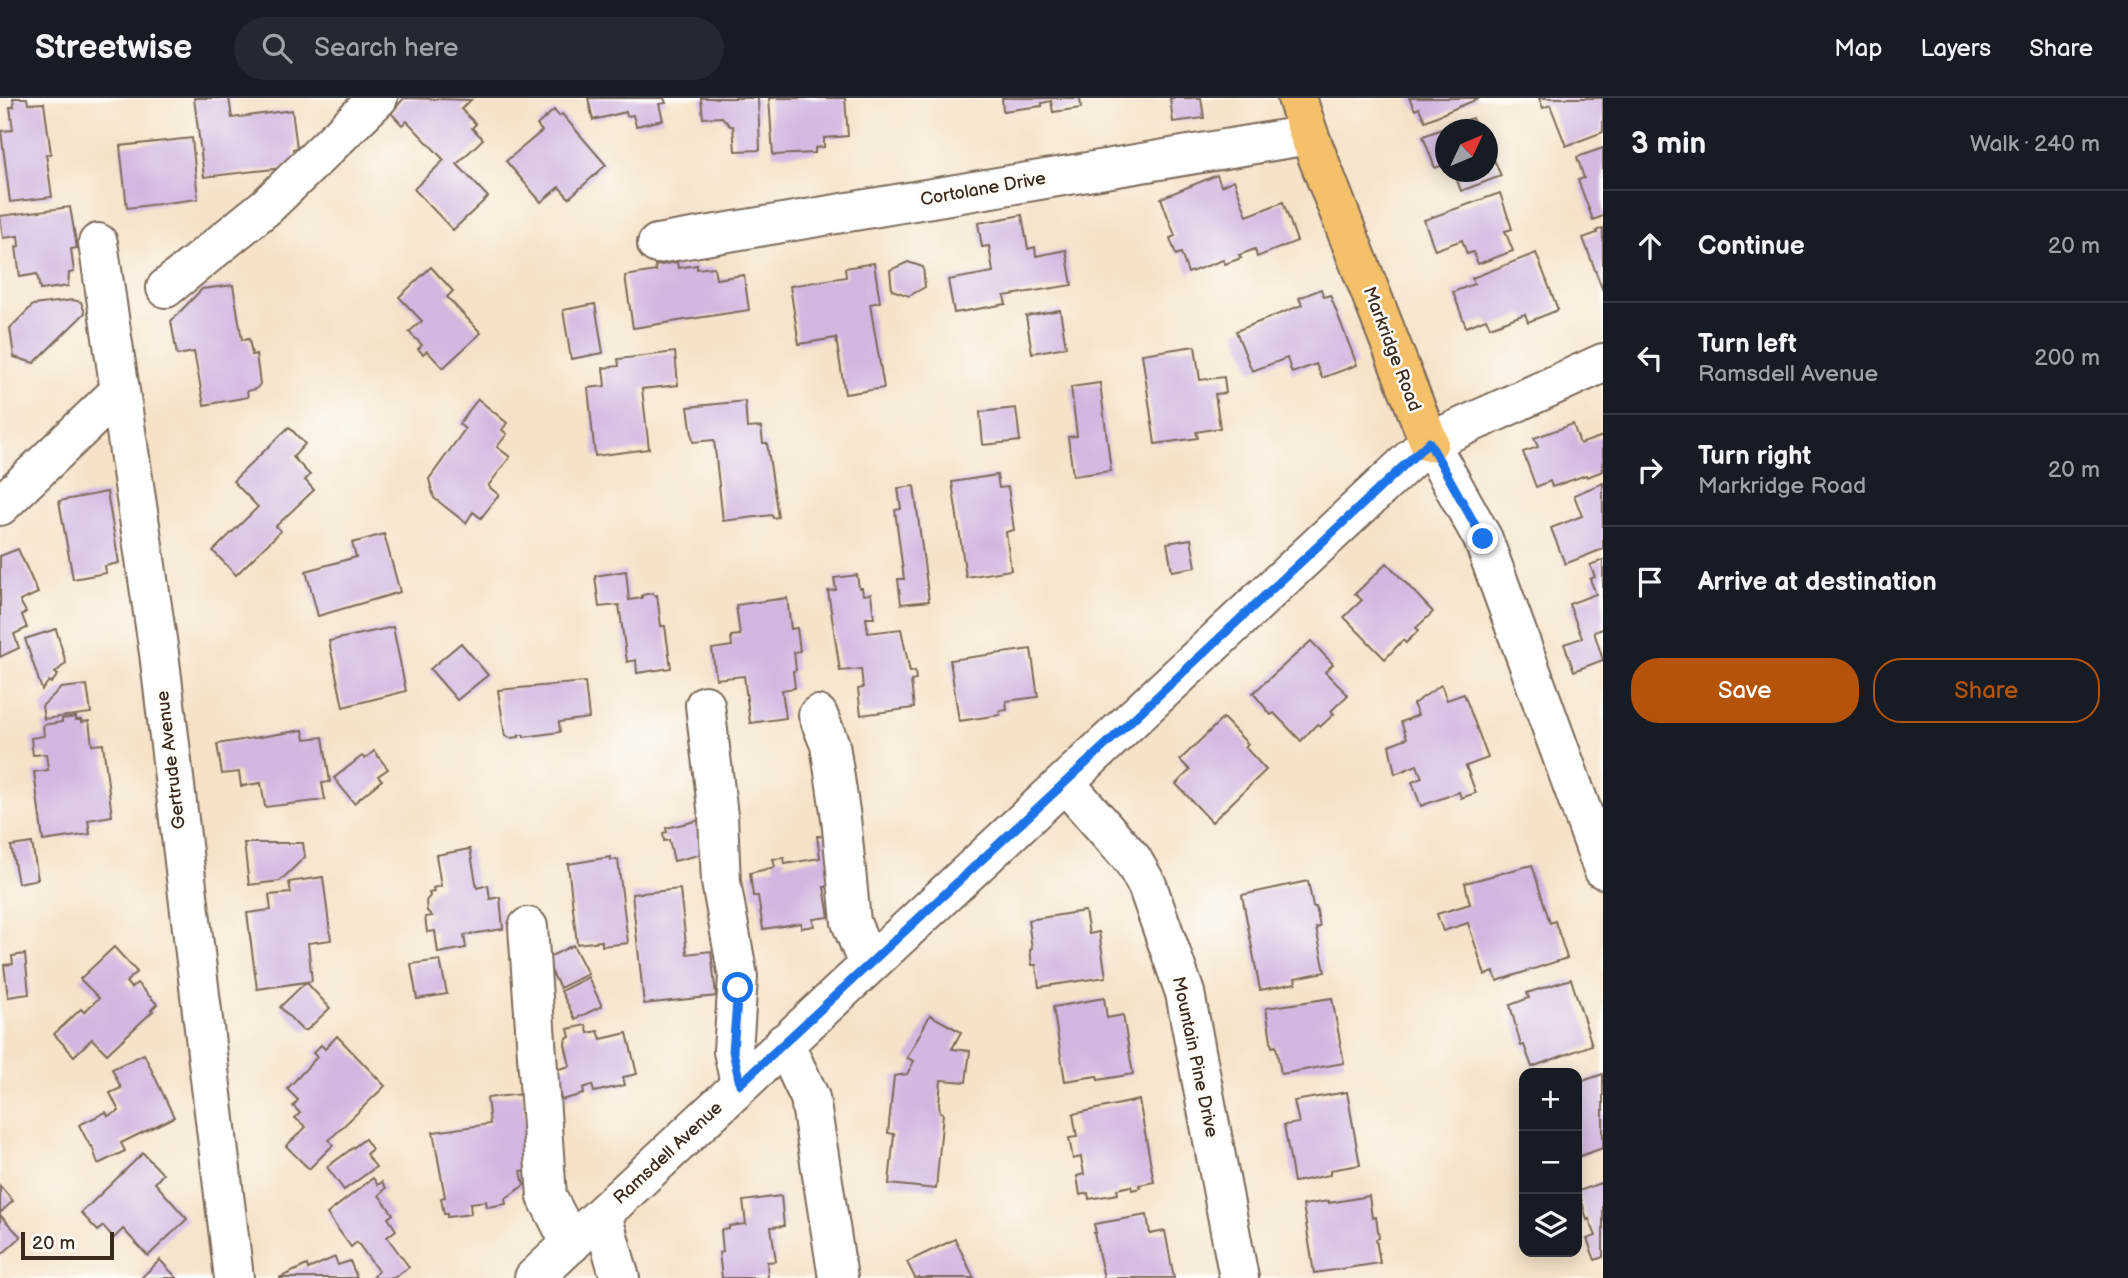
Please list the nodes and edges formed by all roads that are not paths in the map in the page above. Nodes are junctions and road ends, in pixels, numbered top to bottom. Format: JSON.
{"nodes":[{"id":1,"x":378,"y":98,"type":"edge"},
{"id":2,"x":1297,"y":98,"type":"edge"},
{"id":3,"x":1309,"y":135,"type":"junction"},
{"id":4,"x":98,"y":243,"type":"dead end"},
{"id":5,"x":657,"y":244,"type":"dead end"},
{"id":6,"x":166,"y":288,"type":"dead end"},
{"id":7,"x":1603,"y":363,"type":"edge"},
{"id":8,"x":119,"y":392,"type":"junction"},
{"id":9,"x":1429,"y":442,"type":"junction"},
{"id":10,"x":0,"y":506,"type":"edge"},
{"id":11,"x":705,"y":705,"type":"dead end"},
{"id":12,"x":818,"y":715,"type":"dead end"},
{"id":13,"x":1065,"y":783,"type":"junction"},
{"id":14,"x":1603,"y":869,"type":"edge"},
{"id":15,"x":528,"y":927,"type":"dead end"},
{"id":16,"x":868,"y":965,"type":"junction"},
{"id":17,"x":784,"y":1043,"type":"junction"},
{"id":18,"x":740,"y":1084,"type":"junction"},
{"id":19,"x":602,"y":1215,"type":"junction"},
{"id":20,"x":571,"y":1244,"type":"junction"},
{"id":21,"x":234,"y":1278,"type":"edge"},
{"id":22,"x":534,"y":1278,"type":"edge"},
{"id":23,"x":620,"y":1278,"type":"edge"},
{"id":24,"x":838,"y":1278,"type":"edge"},
{"id":25,"x":1239,"y":1278,"type":"edge"}],
"edges":[{"from":1,"to":6,"type":"street"},
{"from":2,"to":3,"type":"main road","name":"Markridge Road"},
{"from":3,"to":5,"type":"street","name":"Cortolane Drive"},
{"from":3,"to":9,"type":"main road","name":"Markridge Road"},
{"from":4,"to":8,"type":"street","name":"Gertrude Avenue"},
{"from":7,"to":9,"type":"street","name":"Ramsdell Avenue"},
{"from":8,"to":10,"type":"street"},
{"from":8,"to":21,"type":"street","name":"Gertrude Avenue"},
{"from":9,"to":13,"type":"street","name":"Ramsdell Avenue"},
{"from":9,"to":14,"type":"street","name":"Markridge Road"},
{"from":11,"to":18,"type":"street"},
{"from":12,"to":16,"type":"street"},
{"from":13,"to":16,"type":"street","name":"Ramsdell Avenue"},
{"from":13,"to":25,"type":"street","name":"Mountain Pine Drive"},
{"from":15,"to":20,"type":"street"},
{"from":16,"to":17,"type":"street","name":"Ramsdell Avenue"},
{"from":17,"to":18,"type":"street","name":"Ramsdell Avenue"},
{"from":17,"to":24,"type":"street"},
{"from":18,"to":19,"type":"street","name":"Ramsdell Avenue"},
{"from":19,"to":20,"type":"street","name":"Ramsdell Avenue"},
{"from":19,"to":23,"type":"street"},
{"from":20,"to":22,"type":"street","name":"Ramsdell Avenue"}]}
